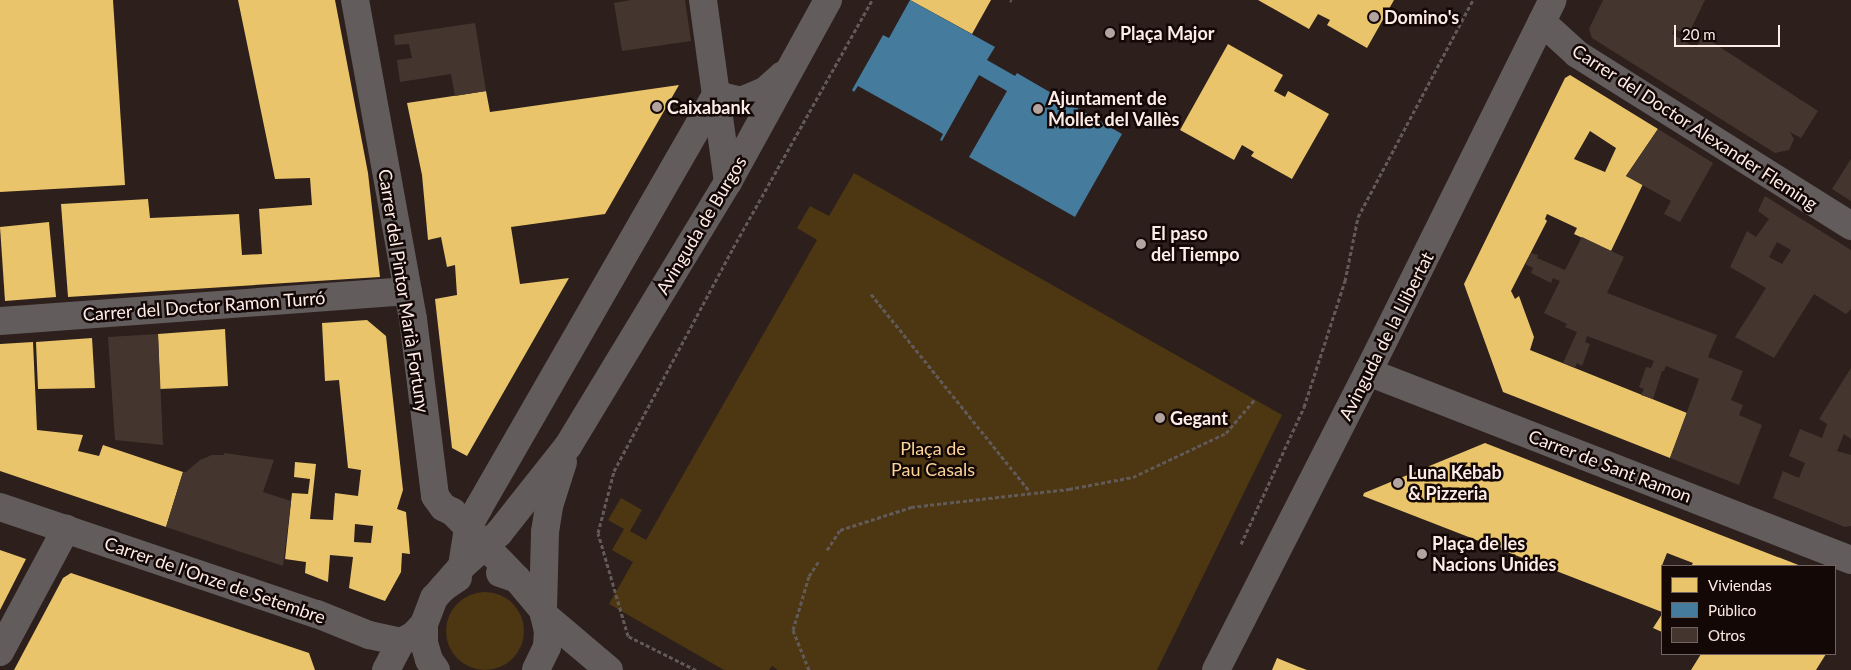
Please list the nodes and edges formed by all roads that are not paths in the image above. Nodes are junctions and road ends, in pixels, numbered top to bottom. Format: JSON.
{"nodes":[{"id":1,"x":355,"y":0,"type":"edge"},
{"id":2,"x":703,"y":0,"type":"edge"},
{"id":3,"x":828,"y":0,"type":"edge"},
{"id":4,"x":1548,"y":11,"type":"edge"},
{"id":5,"x":789,"y":70,"type":"junction"},
{"id":6,"x":716,"y":95,"type":"junction"},
{"id":7,"x":728,"y":182,"type":"junction"},
{"id":8,"x":1851,"y":226,"type":"edge"},
{"id":9,"x":408,"y":292,"type":"junction"},
{"id":10,"x":0,"y":321,"type":"edge"},
{"id":11,"x":1368,"y":372,"type":"junction"},
{"id":12,"x":568,"y":446,"type":"junction"},
{"id":13,"x":0,"y":507,"type":"edge"},
{"id":14,"x":66,"y":529,"type":"junction"},
{"id":15,"x":477,"y":537,"type":"junction"},
{"id":16,"x":1851,"y":560,"type":"edge"},
{"id":17,"x":517,"y":579,"type":"junction"},
{"id":18,"x":443,"y":588,"type":"junction"},
{"id":19,"x":543,"y":612,"type":"junction"},
{"id":20,"x":416,"y":636,"type":"junction"},
{"id":21,"x":0,"y":652,"type":"edge"},
{"id":22,"x":386,"y":670,"type":"edge"},
{"id":23,"x":412,"y":670,"type":"edge"},
{"id":24,"x":436,"y":670,"type":"edge"},
{"id":25,"x":536,"y":670,"type":"edge"},
{"id":26,"x":609,"y":670,"type":"edge"},
{"id":27,"x":1216,"y":670,"type":"edge"}],
"edges":[{"from":1,"to":9,"type":"street","name":"Carrer del Pintor Marià Fortuny"},
{"from":2,"to":6,"type":"street"},
{"from":3,"to":5,"type":"street","name":"Avinguda de Burgos"},
{"from":4,"to":8,"type":"street","name":"Carrer del Doctor Alexander Fleming"},
{"from":4,"to":11,"type":"street","name":"Avinguda de la Llibertat"},
{"from":5,"to":6,"type":"street"},
{"from":5,"to":7,"type":"street","name":"Avinguda de Burgos"},
{"from":6,"to":7,"type":"street"},
{"from":6,"to":15,"type":"street"},
{"from":7,"to":12,"type":"street","name":"Avinguda de Burgos"},
{"from":9,"to":10,"type":"street","name":"Carrer del Doctor Ramon Turró"},
{"from":9,"to":15,"type":"street","name":"Carrer del Pintor Marià Fortuny"},
{"from":11,"to":16,"type":"street","name":"Carrer de Sant Ramon"},
{"from":11,"to":27,"type":"street","name":"Avinguda de la Llibertat"},
{"from":12,"to":15,"type":"street","name":"Avinguda de Burgos"},
{"from":12,"to":19,"type":"street","name":"Avinguda de Burgos"},
{"from":13,"to":14,"type":"street","name":"Carrer de l'Onze de Setembre"},
{"from":14,"to":20,"type":"street","name":"Carrer de l'Onze de Setembre"},
{"from":14,"to":21,"type":"street"},
{"from":15,"to":17,"type":"street","name":"Carrer del Pintor Marià Fortuny"},
{"from":15,"to":18,"type":"street","name":"Avinguda de Burgos"},
{"from":17,"to":18,"type":"street"},
{"from":17,"to":19,"type":"street","name":"Carrer del Pintor Marià Fortuny"},
{"from":18,"to":20,"type":"street","name":"Avinguda de Burgos"},
{"from":19,"to":25,"type":"street","name":"Avinguda de Burgos"},
{"from":19,"to":26,"type":"street","name":"Carrer del Pintor Marià Fortuny"},
{"from":20,"to":22,"type":"street"},
{"from":20,"to":23,"type":"street"},
{"from":20,"to":24,"type":"street"}]}
